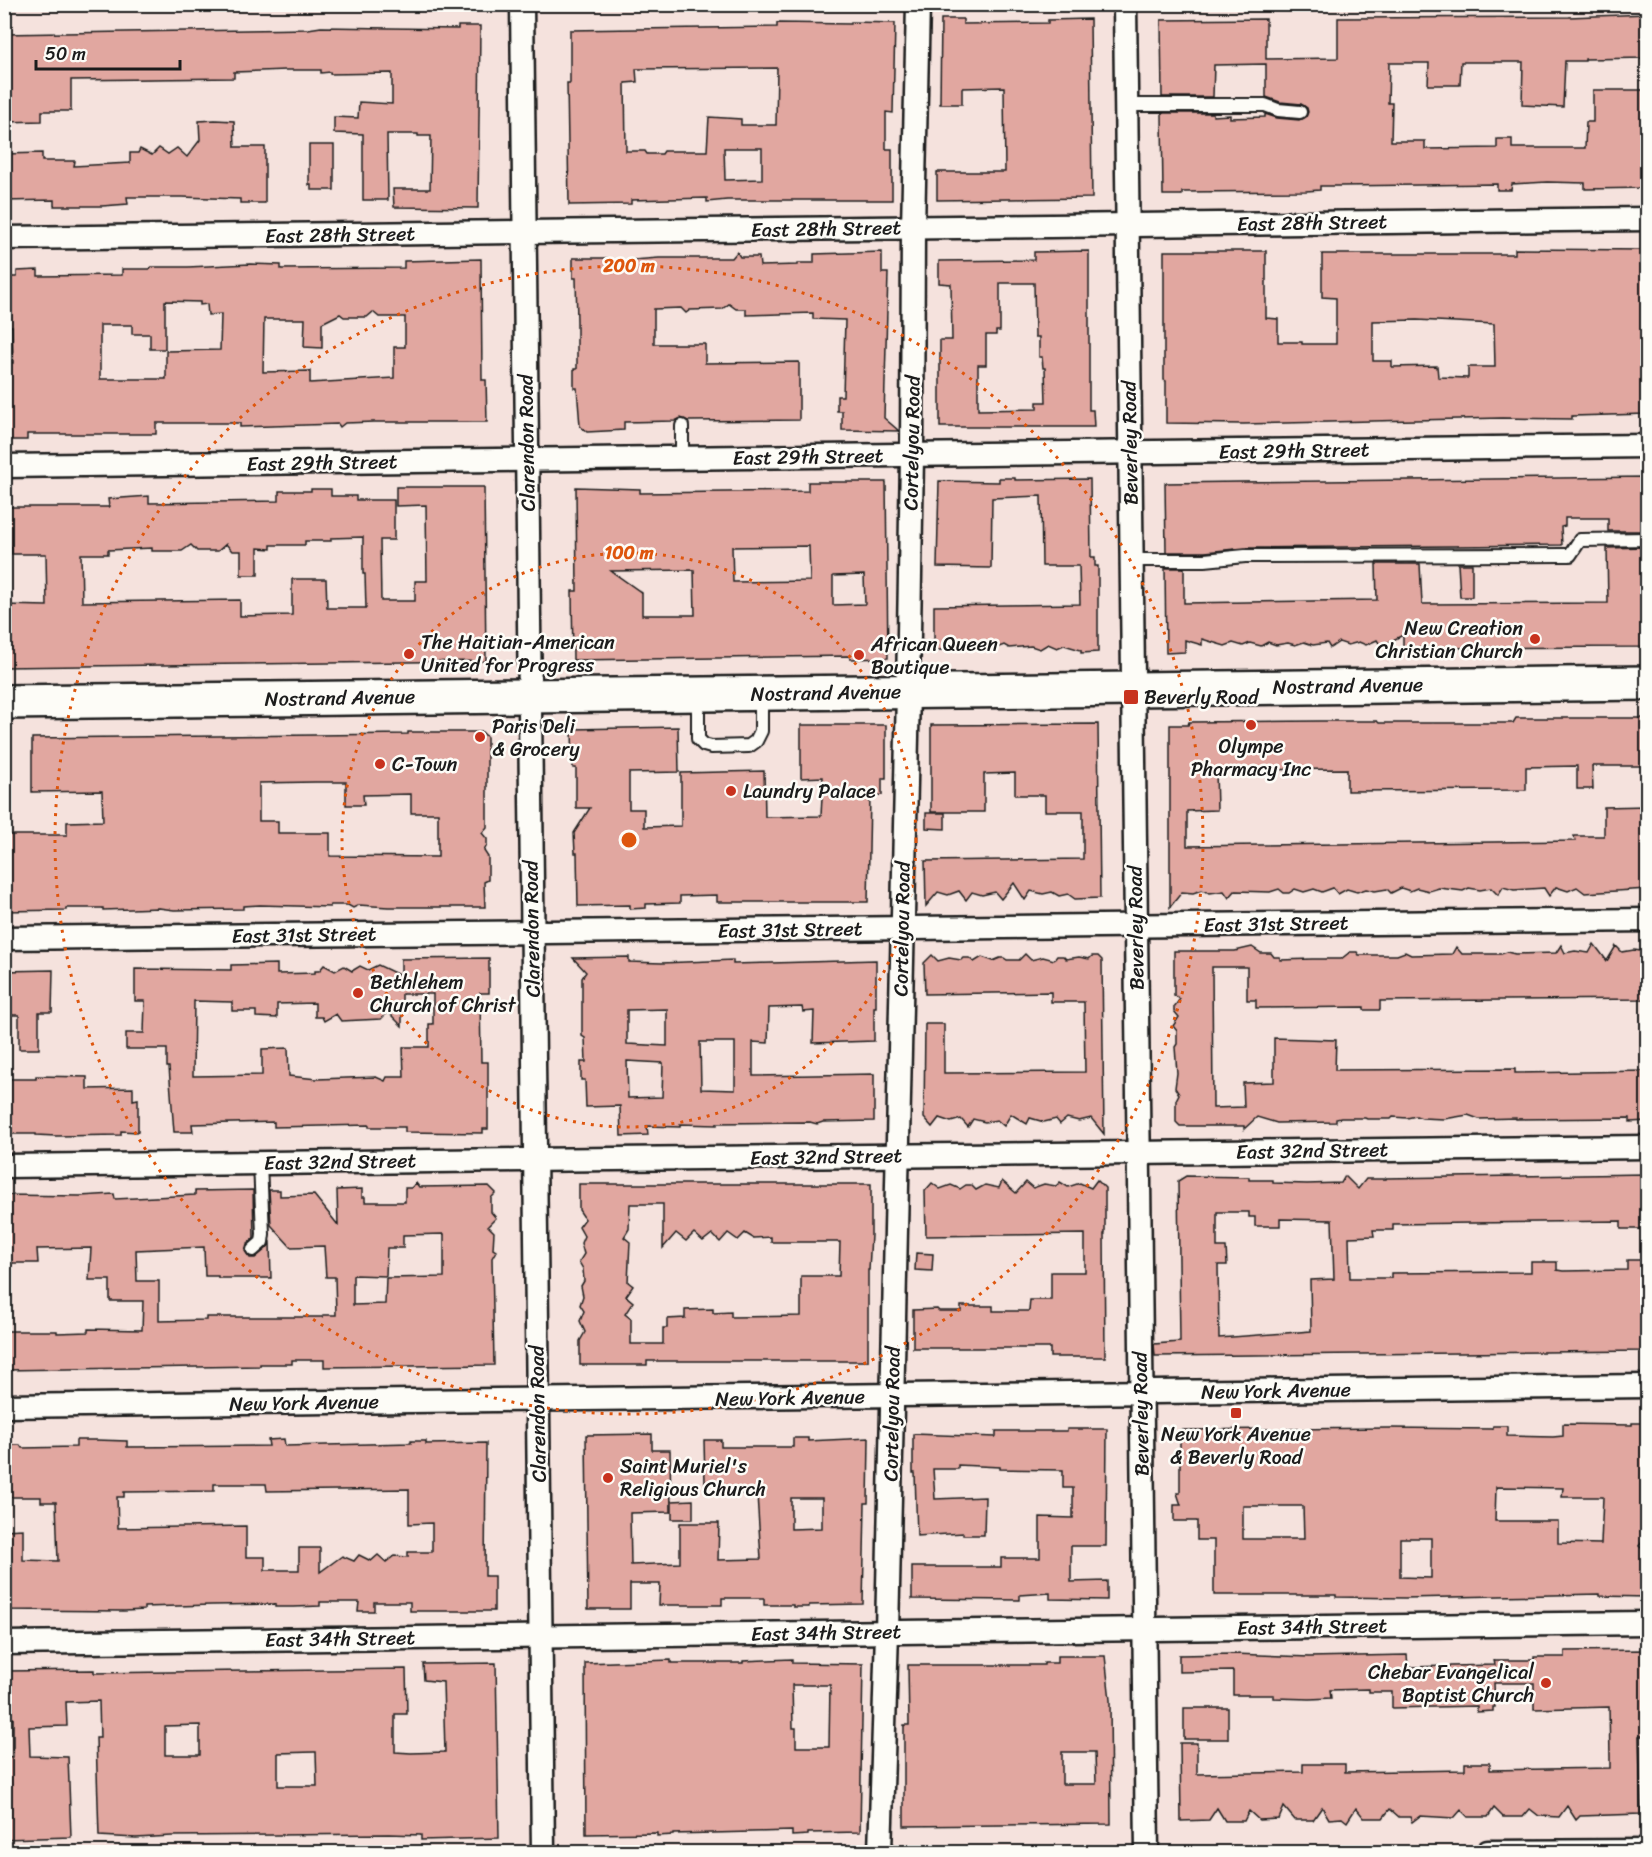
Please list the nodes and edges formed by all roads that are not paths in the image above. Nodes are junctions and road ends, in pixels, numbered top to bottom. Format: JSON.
{"nodes":[{"id":1,"x":522,"y":4,"type":"edge"},
{"id":2,"x":918,"y":4,"type":"edge"},
{"id":3,"x":1125,"y":4,"type":"edge"},
{"id":4,"x":1126,"y":105,"type":"junction"},
{"id":5,"x":1300,"y":112,"type":"dead end"},
{"id":6,"x":1647,"y":219,"type":"edge"},
{"id":7,"x":1128,"y":225,"type":"junction"},
{"id":8,"x":913,"y":228,"type":"junction"},
{"id":9,"x":524,"y":232,"type":"junction"},
{"id":10,"x":4,"y":238,"type":"edge"},
{"id":11,"x":682,"y":426,"type":"dead end"},
{"id":12,"x":1647,"y":447,"type":"edge"},
{"id":13,"x":1130,"y":453,"type":"junction"},
{"id":14,"x":912,"y":456,"type":"junction"},
{"id":15,"x":682,"y":459,"type":"junction"},
{"id":16,"x":527,"y":461,"type":"junction"},
{"id":17,"x":4,"y":466,"type":"edge"},
{"id":18,"x":1647,"y":539,"type":"edge"},
{"id":19,"x":1131,"y":560,"type":"junction"},
{"id":20,"x":1647,"y":683,"type":"edge"},
{"id":21,"x":1133,"y":689,"type":"junction"},
{"id":22,"x":908,"y":692,"type":"junction"},
{"id":23,"x":760,"y":694,"type":"junction"},
{"id":24,"x":698,"y":695,"type":"junction"},
{"id":25,"x":529,"y":696,"type":"junction"},
{"id":26,"x":4,"y":702,"type":"edge"},
{"id":27,"x":1647,"y":920,"type":"edge"},
{"id":28,"x":1136,"y":925,"type":"junction"},
{"id":29,"x":902,"y":929,"type":"junction"},
{"id":30,"x":532,"y":933,"type":"junction"},
{"id":31,"x":4,"y":938,"type":"edge"},
{"id":32,"x":1647,"y":1147,"type":"edge"},
{"id":33,"x":1138,"y":1153,"type":"junction"},
{"id":34,"x":897,"y":1156,"type":"junction"},
{"id":35,"x":535,"y":1160,"type":"junction"},
{"id":36,"x":260,"y":1163,"type":"junction"},
{"id":37,"x":4,"y":1166,"type":"edge"},
{"id":38,"x":253,"y":1250,"type":"dead end"},
{"id":39,"x":1647,"y":1386,"type":"edge"},
{"id":40,"x":1141,"y":1393,"type":"junction"},
{"id":41,"x":892,"y":1396,"type":"junction"},
{"id":42,"x":538,"y":1400,"type":"junction"},
{"id":43,"x":4,"y":1406,"type":"edge"},
{"id":44,"x":1647,"y":1623,"type":"edge"},
{"id":45,"x":1144,"y":1629,"type":"junction"},
{"id":46,"x":887,"y":1632,"type":"junction"},
{"id":47,"x":540,"y":1636,"type":"junction"},
{"id":48,"x":4,"y":1643,"type":"edge"},
{"id":49,"x":1647,"y":1851,"type":"edge"},
{"id":50,"x":543,"y":1852,"type":"edge"},
{"id":51,"x":880,"y":1852,"type":"edge"},
{"id":52,"x":1147,"y":1852,"type":"edge"},
{"id":53,"x":1488,"y":1852,"type":"edge"}],
"edges":[{"from":1,"to":9,"type":"street","name":"Clarendon Road"},
{"from":2,"to":8,"type":"street","name":"Cortelyou Road"},
{"from":3,"to":4,"type":"street","name":"Beverley Road"},
{"from":4,"to":5,"type":"lane"},
{"from":4,"to":7,"type":"street","name":"Beverley Road"},
{"from":6,"to":7,"type":"street","name":"East 28th Street"},
{"from":7,"to":8,"type":"street","name":"East 28th Street"},
{"from":7,"to":13,"type":"street","name":"Beverley Road"},
{"from":8,"to":9,"type":"street","name":"East 28th Street"},
{"from":8,"to":14,"type":"street","name":"Cortelyou Road"},
{"from":9,"to":10,"type":"street","name":"East 28th Street"},
{"from":9,"to":16,"type":"street","name":"Clarendon Road"},
{"from":11,"to":15,"type":"lane"},
{"from":12,"to":13,"type":"street","name":"East 29th Street"},
{"from":13,"to":14,"type":"street","name":"East 29th Street"},
{"from":13,"to":19,"type":"street","name":"Beverley Road"},
{"from":14,"to":15,"type":"street","name":"East 29th Street"},
{"from":14,"to":22,"type":"street","name":"Cortelyou Road"},
{"from":15,"to":16,"type":"street","name":"East 29th Street"},
{"from":16,"to":17,"type":"street","name":"East 29th Street"},
{"from":16,"to":25,"type":"street","name":"Clarendon Road"},
{"from":18,"to":19,"type":"lane"},
{"from":19,"to":21,"type":"street","name":"Beverley Road"},
{"from":20,"to":21,"type":"main road","name":"Nostrand Avenue"},
{"from":21,"to":22,"type":"main road","name":"Nostrand Avenue"},
{"from":21,"to":28,"type":"street","name":"Beverley Road"},
{"from":22,"to":23,"type":"main road","name":"Nostrand Avenue"},
{"from":22,"to":29,"type":"street","name":"Cortelyou Road"},
{"from":23,"to":24,"type":"main road","name":"Nostrand Avenue"},
{"from":23,"to":24,"type":"lane"},
{"from":24,"to":25,"type":"main road","name":"Nostrand Avenue"},
{"from":25,"to":26,"type":"main road","name":"Nostrand Avenue"},
{"from":25,"to":30,"type":"street","name":"Clarendon Road"},
{"from":27,"to":28,"type":"street","name":"East 31st Street"},
{"from":28,"to":29,"type":"street","name":"East 31st Street"},
{"from":28,"to":33,"type":"street","name":"Beverley Road"},
{"from":29,"to":30,"type":"street","name":"East 31st Street"},
{"from":29,"to":34,"type":"street","name":"Cortelyou Road"},
{"from":30,"to":31,"type":"street","name":"East 31st Street"},
{"from":30,"to":35,"type":"street","name":"Clarendon Road"},
{"from":32,"to":33,"type":"street","name":"East 32nd Street"},
{"from":33,"to":34,"type":"street","name":"East 32nd Street"},
{"from":33,"to":40,"type":"street","name":"Beverley Road"},
{"from":34,"to":35,"type":"street","name":"East 32nd Street"},
{"from":34,"to":41,"type":"street","name":"Cortelyou Road"},
{"from":35,"to":36,"type":"street","name":"East 32nd Street"},
{"from":35,"to":42,"type":"street","name":"Clarendon Road"},
{"from":36,"to":37,"type":"street","name":"East 32nd Street"},
{"from":36,"to":38,"type":"lane"},
{"from":39,"to":40,"type":"street","name":"New York Avenue"},
{"from":40,"to":41,"type":"street","name":"New York Avenue"},
{"from":40,"to":45,"type":"street","name":"Beverley Road"},
{"from":41,"to":42,"type":"street","name":"New York Avenue"},
{"from":41,"to":46,"type":"street","name":"Cortelyou Road"},
{"from":42,"to":43,"type":"street","name":"New York Avenue"},
{"from":42,"to":47,"type":"street","name":"Clarendon Road"},
{"from":44,"to":45,"type":"street","name":"East 34th Street"},
{"from":45,"to":46,"type":"street","name":"East 34th Street"},
{"from":45,"to":52,"type":"street","name":"Beverley Road"},
{"from":46,"to":47,"type":"street","name":"East 34th Street"},
{"from":46,"to":51,"type":"street","name":"Cortelyou Road"},
{"from":47,"to":48,"type":"street","name":"East 34th Street"},
{"from":47,"to":50,"type":"street","name":"Clarendon Road"},
{"from":49,"to":53,"type":"street"}]}
